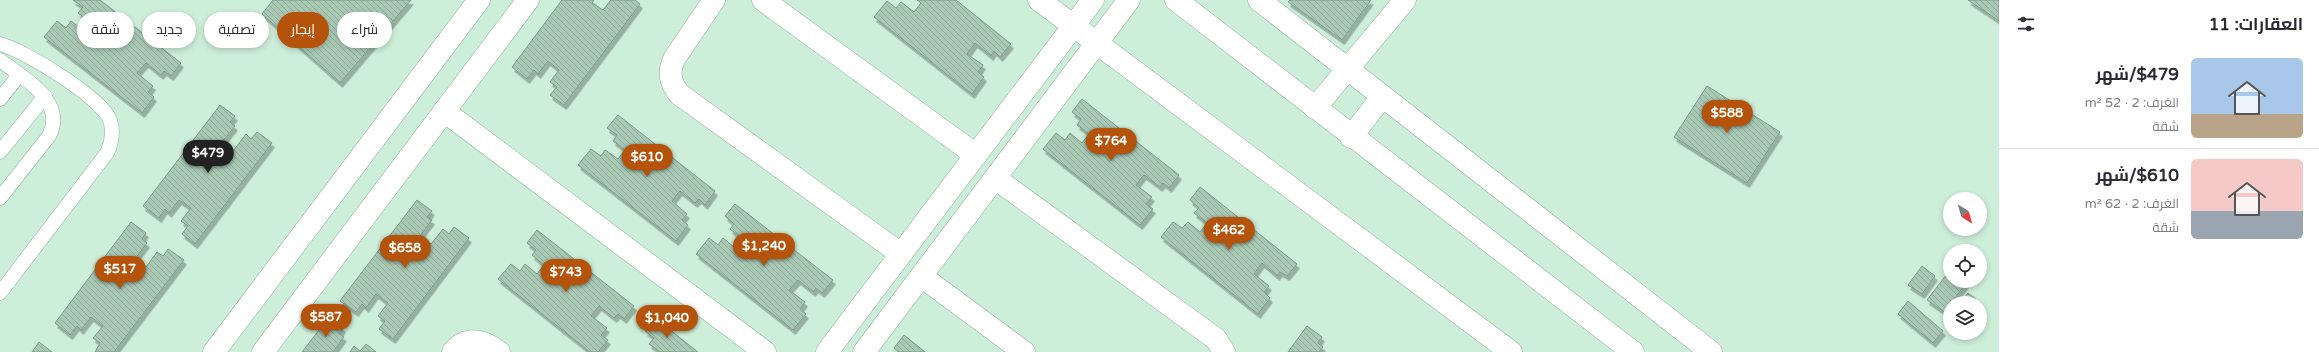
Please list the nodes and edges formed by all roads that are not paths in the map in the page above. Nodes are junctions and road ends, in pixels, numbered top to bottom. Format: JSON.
{"nodes":[{"id":1,"x":479,"y":0,"type":"edge"},
{"id":2,"x":528,"y":0,"type":"edge"},
{"id":3,"x":714,"y":0,"type":"edge"},
{"id":4,"x":764,"y":0,"type":"edge"},
{"id":5,"x":1039,"y":0,"type":"edge"},
{"id":6,"x":1092,"y":0,"type":"edge"},
{"id":7,"x":1176,"y":0,"type":"edge"},
{"id":8,"x":1259,"y":0,"type":"edge"},
{"id":9,"x":1404,"y":0,"type":"edge"},
{"id":10,"x":1125,"y":1,"type":"edge"},
{"id":11,"x":1074,"y":26,"type":"junction"},
{"id":12,"x":1097,"y":43,"type":"junction"},
{"id":13,"x":0,"y":44,"type":"edge"},
{"id":14,"x":0,"y":60,"type":"edge"},
{"id":15,"x":1346,"y":69,"type":"junction"},
{"id":16,"x":19,"y":76,"type":"junction"},
{"id":17,"x":45,"y":96,"type":"junction"},
{"id":18,"x":1382,"y":97,"type":"junction"},
{"id":19,"x":0,"y":99,"type":"edge"},
{"id":20,"x":1315,"y":108,"type":"junction"},
{"id":21,"x":444,"y":111,"type":"junction"},
{"id":22,"x":1351,"y":137,"type":"junction"},
{"id":23,"x":0,"y":152,"type":"edge"},
{"id":24,"x":976,"y":155,"type":"junction"},
{"id":25,"x":995,"y":178,"type":"junction"},
{"id":26,"x":0,"y":198,"type":"edge"},
{"id":27,"x":901,"y":254,"type":"junction"},
{"id":28,"x":921,"y":276,"type":"junction"},
{"id":29,"x":0,"y":293,"type":"edge"},
{"id":30,"x":214,"y":352,"type":"edge"},
{"id":31,"x":263,"y":352,"type":"edge"},
{"id":32,"x":454,"y":352,"type":"edge"},
{"id":33,"x":499,"y":352,"type":"edge"},
{"id":34,"x":765,"y":352,"type":"edge"},
{"id":35,"x":827,"y":352,"type":"edge"},
{"id":36,"x":864,"y":352,"type":"edge"},
{"id":37,"x":1024,"y":352,"type":"edge"},
{"id":38,"x":1224,"y":352,"type":"edge"},
{"id":39,"x":1510,"y":352,"type":"edge"},
{"id":40,"x":1632,"y":352,"type":"edge"},
{"id":41,"x":1711,"y":352,"type":"edge"}],
"edges":[{"from":1,"to":30,"type":"street"},
{"from":2,"to":21,"type":"street"},
{"from":3,"to":27,"type":"street"},
{"from":4,"to":24,"type":"street"},
{"from":5,"to":11,"type":"street"},
{"from":6,"to":11,"type":"street"},
{"from":7,"to":20,"type":"street"},
{"from":8,"to":15,"type":"street"},
{"from":9,"to":15,"type":"street"},
{"from":10,"to":12,"type":"street"},
{"from":11,"to":12,"type":"street"},
{"from":11,"to":24,"type":"street"},
{"from":12,"to":25,"type":"street"},
{"from":12,"to":39,"type":"street"},
{"from":13,"to":29,"type":"lane"},
{"from":14,"to":16,"type":"lane"},
{"from":15,"to":18,"type":"street"},
{"from":15,"to":20,"type":"street"},
{"from":16,"to":17,"type":"lane"},
{"from":16,"to":19,"type":"lane"},
{"from":17,"to":23,"type":"lane"},
{"from":17,"to":26,"type":"lane"},
{"from":18,"to":22,"type":"street"},
{"from":18,"to":41,"type":"street"},
{"from":20,"to":22,"type":"street"},
{"from":21,"to":31,"type":"street"},
{"from":21,"to":34,"type":"street"},
{"from":22,"to":40,"type":"street"},
{"from":24,"to":27,"type":"street"},
{"from":25,"to":28,"type":"street"},
{"from":25,"to":38,"type":"street"},
{"from":27,"to":35,"type":"street"},
{"from":28,"to":36,"type":"street"},
{"from":28,"to":37,"type":"street"},
{"from":32,"to":33,"type":"street"}]}
